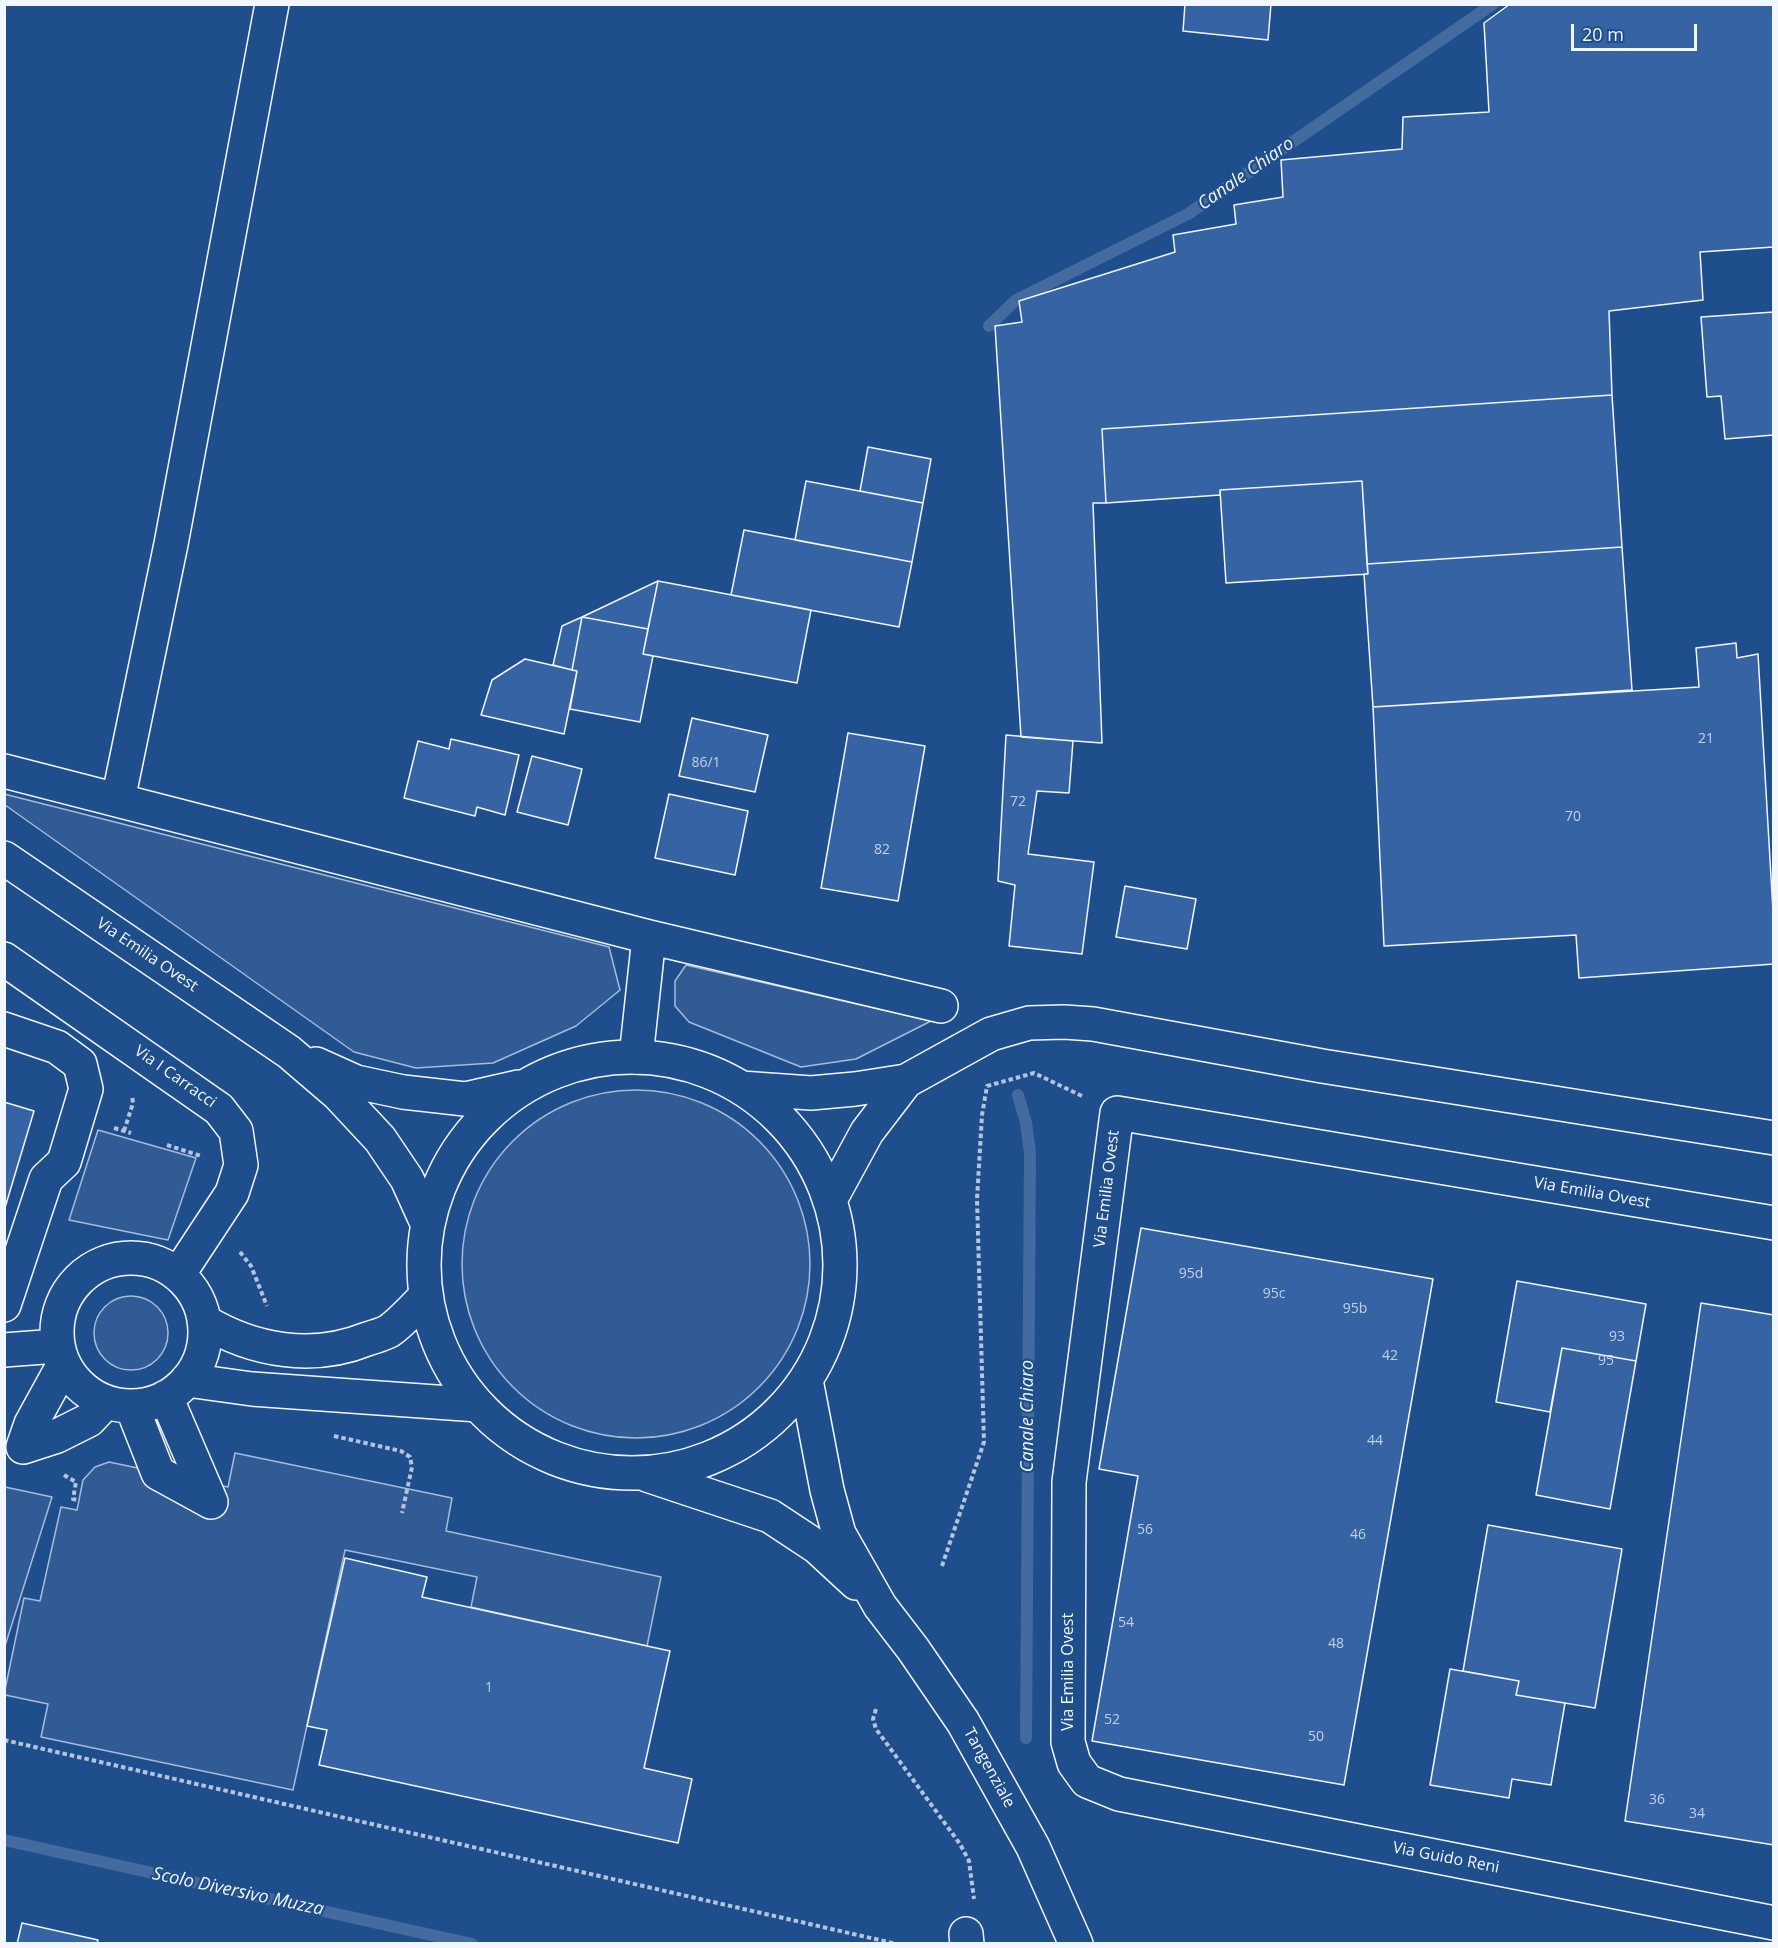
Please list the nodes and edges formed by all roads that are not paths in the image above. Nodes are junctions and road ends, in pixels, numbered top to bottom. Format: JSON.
{"nodes":[{"id":1,"x":272,"y":4,"type":"edge"},
{"id":2,"x":4,"y":771,"type":"edge"},
{"id":3,"x":118,"y":800,"type":"junction"},
{"id":4,"x":4,"y":858,"type":"edge"},
{"id":5,"x":649,"y":937,"type":"junction"},
{"id":6,"x":4,"y":959,"type":"edge"},
{"id":7,"x":942,"y":1006,"type":"dead end"},
{"id":8,"x":4,"y":1029,"type":"edge"},
{"id":9,"x":289,"y":1052,"type":"junction"},
{"id":10,"x":636,"y":1057,"type":"junction"},
{"id":11,"x":906,"y":1081,"type":"junction"},
{"id":12,"x":526,"y":1086,"type":"junction"},
{"id":13,"x":741,"y":1088,"type":"junction"},
{"id":14,"x":1773,"y":1138,"type":"edge"},
{"id":15,"x":830,"y":1200,"type":"junction"},
{"id":16,"x":427,"y":1223,"type":"junction"},
{"id":17,"x":1773,"y":1223,"type":"edge"},
{"id":18,"x":178,"y":1275,"type":"junction"},
{"id":19,"x":426,"y":1296,"type":"junction"},
{"id":20,"x":4,"y":1305,"type":"edge"},
{"id":21,"x":204,"y":1321,"type":"junction"},
{"id":22,"x":4,"y":1350,"type":"edge"},
{"id":23,"x":61,"y":1355,"type":"junction"},
{"id":24,"x":806,"y":1380,"type":"junction"},
{"id":25,"x":176,"y":1388,"type":"junction"},
{"id":26,"x":119,"y":1404,"type":"junction"},
{"id":27,"x":478,"y":1405,"type":"junction"},
{"id":28,"x":642,"y":1474,"type":"junction"},
{"id":29,"x":880,"y":1606,"type":"junction"},
{"id":30,"x":1119,"y":1794,"type":"joint"},
{"id":31,"x":1773,"y":1923,"type":"edge"},
{"id":32,"x":1076,"y":1944,"type":"edge"}],
"edges":[{"from":1,"to":3,"type":"main road"},
{"from":2,"to":3,"type":"main road"},
{"from":3,"to":5,"type":"main road"},
{"from":4,"to":9,"type":"main road","name":"Via Emilia Ovest"},
{"from":5,"to":7,"type":"main road"},
{"from":5,"to":10,"type":"main road"},
{"from":6,"to":18,"type":"main road","name":"Via I Carracci"},
{"from":8,"to":20,"type":"main road"},
{"from":9,"to":12,"type":"main road","name":"Via Emilia Ovest"},
{"from":9,"to":16,"type":"main road","name":"Via Emilia Ovest"},
{"from":10,"to":12,"type":"main road"},
{"from":10,"to":13,"type":"main road"},
{"from":11,"to":13,"type":"main road"},
{"from":11,"to":14,"type":"main road"},
{"from":11,"to":15,"type":"main road"},
{"from":12,"to":16,"type":"main road"},
{"from":13,"to":15,"type":"main road"},
{"from":15,"to":24,"type":"main road"},
{"from":16,"to":19,"type":"main road"},
{"from":17,"to":30,"type":"main road","name":"Via Emilia Ovest"},
{"from":18,"to":21,"type":"main road"},
{"from":18,"to":23,"type":"main road"},
{"from":19,"to":21,"type":"main road"},
{"from":19,"to":27,"type":"main road"},
{"from":21,"to":25,"type":"main road"},
{"from":22,"to":23,"type":"main road"},
{"from":23,"to":26,"type":"main road"},
{"from":23,"to":26,"type":"main road"},
{"from":24,"to":28,"type":"main road"},
{"from":24,"to":29,"type":"main road","name":"Tangenziale"},
{"from":25,"to":26,"type":"main road"},
{"from":25,"to":26,"type":"main road"},
{"from":25,"to":27,"type":"main road"},
{"from":27,"to":28,"type":"main road"},
{"from":28,"to":29,"type":"main road","name":"Tangenziale"},
{"from":29,"to":32,"type":"main road","name":"Tangenziale"},
{"from":30,"to":31,"type":"main road","name":"Via Guido Reni"}]}
